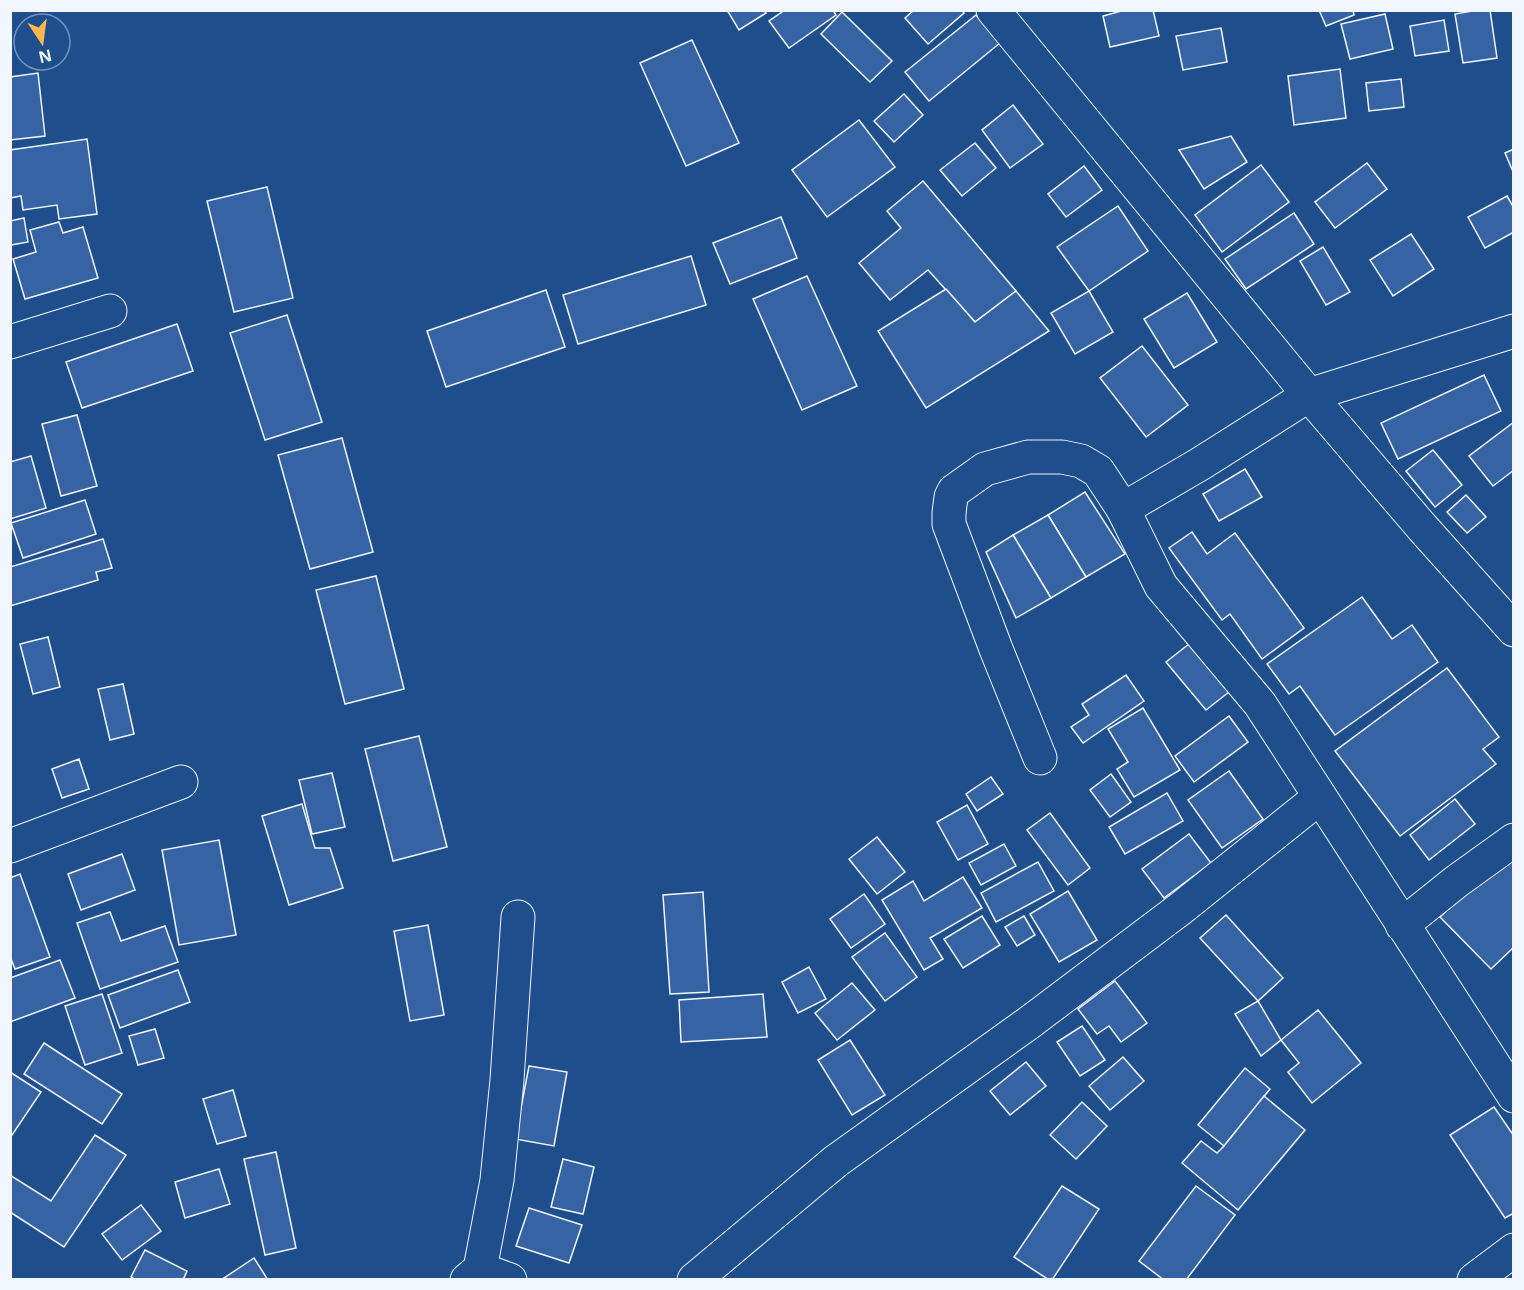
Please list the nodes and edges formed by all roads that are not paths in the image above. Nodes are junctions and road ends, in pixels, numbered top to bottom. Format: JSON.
{"nodes":[{"id":1,"x":993,"y":10,"type":"edge"},
{"id":2,"x":110,"y":310,"type":"dead end"},
{"id":3,"x":1514,"y":331,"type":"edge"},
{"id":4,"x":10,"y":342,"type":"edge"},
{"id":5,"x":1309,"y":395,"type":"junction"},
{"id":6,"x":1123,"y":509,"type":"junction"},
{"id":7,"x":1514,"y":630,"type":"edge"},
{"id":8,"x":1040,"y":758,"type":"dead end"},
{"id":9,"x":181,"y":782,"type":"dead end"},
{"id":10,"x":1320,"y":797,"type":"junction"},
{"id":11,"x":1514,"y":840,"type":"edge"},
{"id":12,"x":10,"y":846,"type":"edge"},
{"id":13,"x":518,"y":917,"type":"dead end"},
{"id":14,"x":1402,"y":925,"type":"junction"},
{"id":15,"x":1514,"y":1095,"type":"edge"},
{"id":16,"x":1514,"y":1250,"type":"edge"},
{"id":17,"x":486,"y":1276,"type":"edge"},
{"id":18,"x":694,"y":1280,"type":"edge"},
{"id":19,"x":1474,"y":1280,"type":"edge"}],
"edges":[{"from":1,"to":5,"type":"street"},
{"from":2,"to":4,"type":"street"},
{"from":3,"to":5,"type":"street"},
{"from":5,"to":6,"type":"street"},
{"from":5,"to":7,"type":"street"},
{"from":6,"to":8,"type":"street"},
{"from":6,"to":10,"type":"street"},
{"from":9,"to":12,"type":"street"},
{"from":10,"to":14,"type":"street"},
{"from":10,"to":18,"type":"street"},
{"from":11,"to":14,"type":"street"},
{"from":13,"to":17,"type":"street"},
{"from":14,"to":15,"type":"street"},
{"from":16,"to":19,"type":"street"}]}
